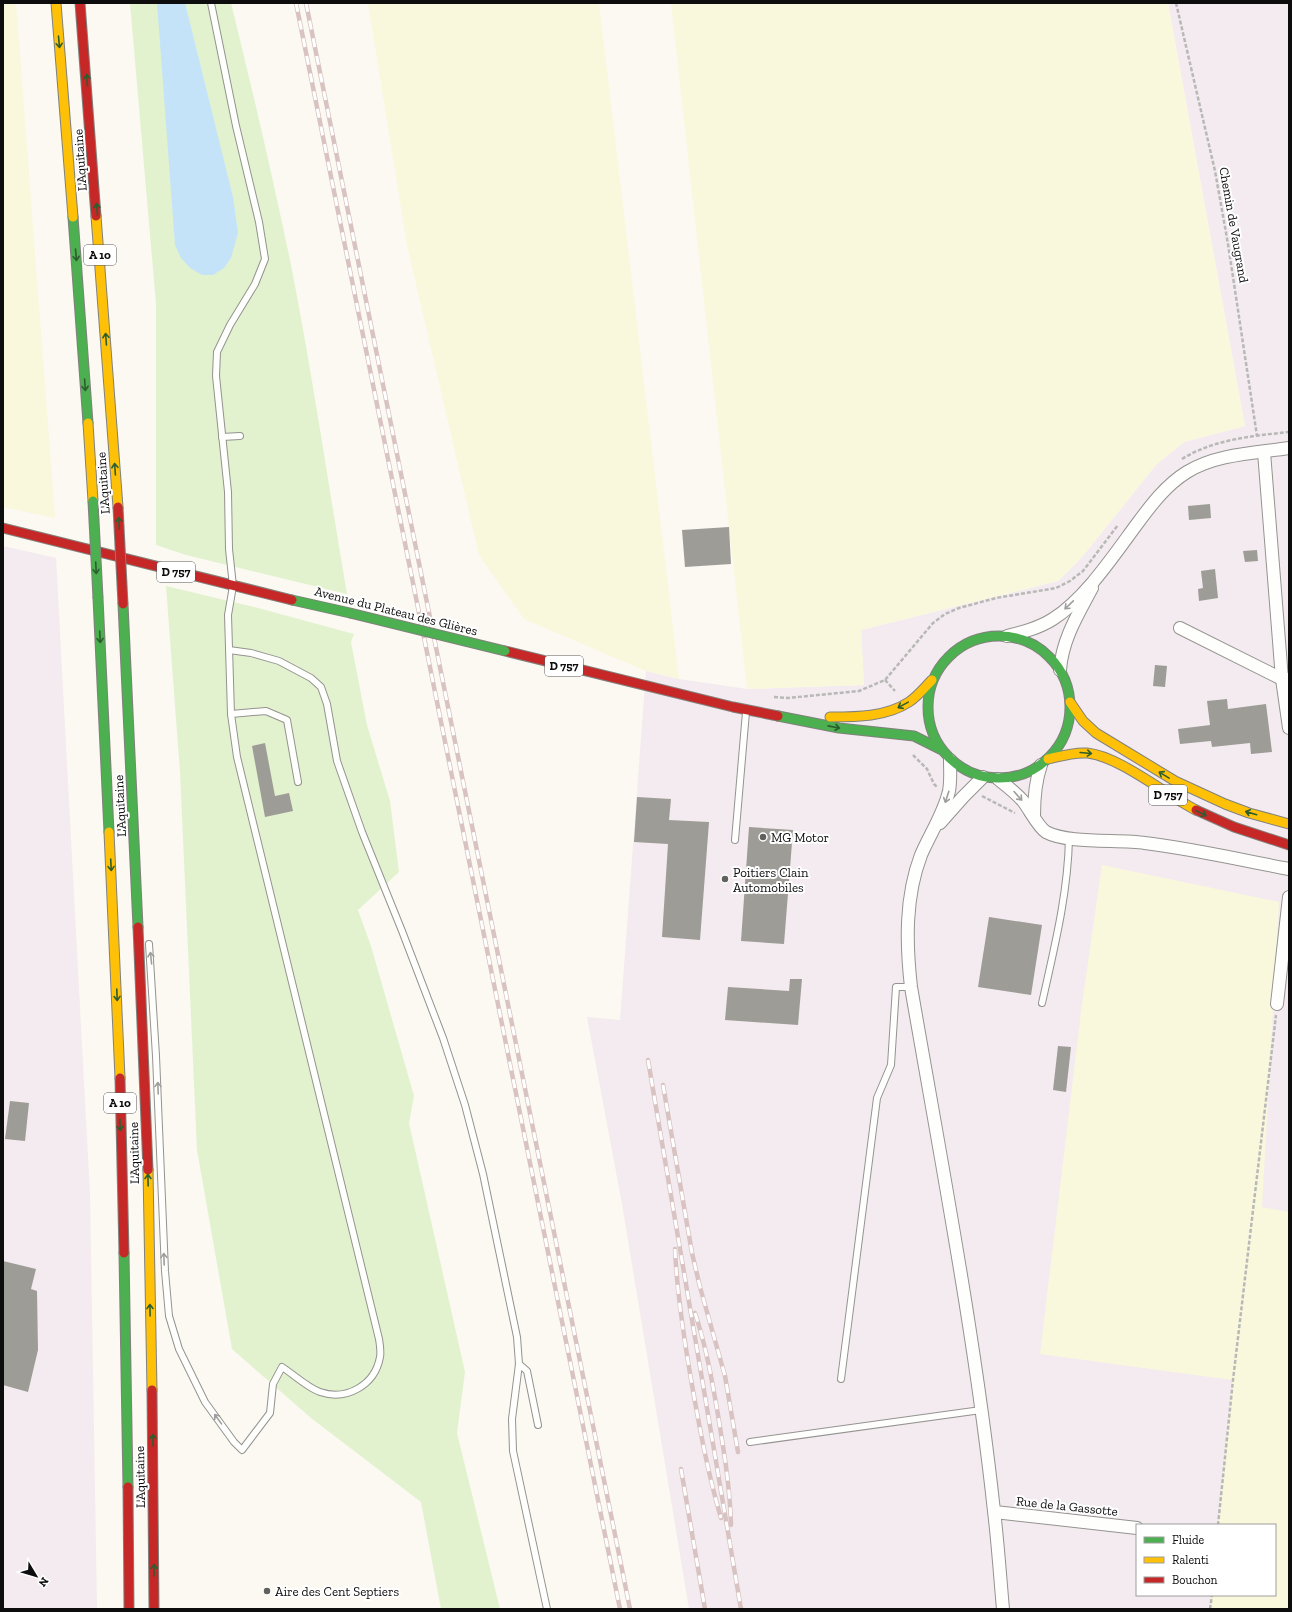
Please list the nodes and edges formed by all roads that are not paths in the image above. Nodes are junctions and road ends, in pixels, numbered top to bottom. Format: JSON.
{"nodes":[{"id":1,"x":56,"y":3,"type":"edge"},
{"id":2,"x":80,"y":3,"type":"edge"},
{"id":3,"x":211,"y":3,"type":"edge"},
{"id":4,"x":240,"y":436,"type":"dead end"},
{"id":5,"x":222,"y":438,"type":"junction"},
{"id":6,"x":1289,"y":448,"type":"edge"},
{"id":7,"x":1261,"y":452,"type":"junction"},
{"id":8,"x":3,"y":528,"type":"edge"},
{"id":9,"x":1097,"y":578,"type":"junction"},
{"id":10,"x":233,"y":586,"type":"junction"},
{"id":11,"x":1180,"y":628,"type":"dead end"},
{"id":12,"x":1007,"y":636,"type":"junction"},
{"id":13,"x":229,"y":650,"type":"junction"},
{"id":14,"x":1060,"y":670,"type":"junction"},
{"id":15,"x":1286,"y":679,"type":"edge"},
{"id":16,"x":932,"y":680,"type":"junction"},
{"id":17,"x":1070,"y":702,"type":"junction"},
{"id":18,"x":747,"y":710,"type":"junction"},
{"id":19,"x":231,"y":714,"type":"junction"},
{"id":20,"x":782,"y":716,"type":"junction"},
{"id":21,"x":1289,"y":728,"type":"edge"},
{"id":22,"x":940,"y":749,"type":"junction"},
{"id":23,"x":950,"y":760,"type":"junction"},
{"id":24,"x":1045,"y":762,"type":"junction"},
{"id":25,"x":983,"y":778,"type":"junction"},
{"id":26,"x":998,"y":779,"type":"junction"},
{"id":27,"x":298,"y":782,"type":"dead end"},
{"id":28,"x":1034,"y":816,"type":"junction"},
{"id":29,"x":1289,"y":824,"type":"edge"},
{"id":30,"x":933,"y":831,"type":"junction"},
{"id":31,"x":134,"y":833,"type":"junction"},
{"id":32,"x":1069,"y":838,"type":"junction"},
{"id":33,"x":735,"y":840,"type":"dead end"},
{"id":34,"x":1289,"y":845,"type":"edge"},
{"id":35,"x":1289,"y":869,"type":"edge"},
{"id":36,"x":1289,"y":897,"type":"edge"},
{"id":37,"x":144,"y":904,"type":"dead end"},
{"id":38,"x":148,"y":936,"type":"dead end"},
{"id":39,"x":911,"y":987,"type":"junction"},
{"id":40,"x":1042,"y":1003,"type":"dead end"},
{"id":41,"x":1277,"y":1004,"type":"road end"},
{"id":42,"x":519,"y":1364,"type":"junction"},
{"id":43,"x":841,"y":1379,"type":"dead end"},
{"id":44,"x":981,"y":1410,"type":"junction"},
{"id":45,"x":538,"y":1425,"type":"dead end"},
{"id":46,"x":750,"y":1442,"type":"dead end"},
{"id":47,"x":995,"y":1512,"type":"junction"},
{"id":48,"x":1136,"y":1528,"type":"edge"},
{"id":49,"x":129,"y":1609,"type":"edge"},
{"id":50,"x":154,"y":1609,"type":"edge"},
{"id":51,"x":547,"y":1609,"type":"edge"},
{"id":52,"x":1003,"y":1609,"type":"edge"}],
"edges":[{"from":1,"to":49,"type":"main road","name":"L'Aquitaine","number":"A 10","one_way":true,"bridge":true},
{"from":31,"to":2,"type":"main road","name":"L'Aquitaine","number":"A 10","one_way":true,"bridge":true},
{"from":3,"to":5,"type":"lane"},
{"from":4,"to":5,"type":"lane"},
{"from":5,"to":10,"type":"lane"},
{"from":6,"to":7,"type":"street"},
{"from":7,"to":9,"type":"street"},
{"from":7,"to":15,"type":"street"},
{"from":8,"to":10,"type":"main road","name":"Avenue du Plateau des Glières","number":"D 757"},
{"from":9,"to":12,"type":"street","one_way":true},
{"from":9,"to":14,"type":"street"},
{"from":10,"to":13,"type":"lane"},
{"from":10,"to":18,"type":"main road","name":"Avenue du Plateau des Glières","number":"D 757","bridge":true},
{"from":11,"to":15,"type":"street"},
{"from":12,"to":14,"type":"main road"},
{"from":12,"to":16,"type":"main road"},
{"from":13,"to":19,"type":"lane"},
{"from":13,"to":42,"type":"lane"},
{"from":14,"to":17,"type":"main road"},
{"from":15,"to":21,"type":"street"},
{"from":16,"to":20,"type":"main road","name":"Avenue du Plateau des Glières","number":"D 757","one_way":true},
{"from":16,"to":22,"type":"main road"},
{"from":17,"to":24,"type":"main road"},
{"from":29,"to":17,"type":"main road","number":"D 757","one_way":true},
{"from":18,"to":20,"type":"main road","name":"Avenue du Plateau des Glières","number":"D 757"},
{"from":18,"to":33,"type":"lane"},
{"from":19,"to":27,"type":"lane"},
{"from":19,"to":38,"type":"lane","one_way":true},
{"from":20,"to":22,"type":"main road","name":"Avenue du Plateau des Glières","number":"D 757","one_way":true},
{"from":22,"to":23,"type":"main road"},
{"from":23,"to":25,"type":"main road"},
{"from":23,"to":30,"type":"street","one_way":true},
{"from":24,"to":26,"type":"main road"},
{"from":24,"to":28,"type":"street"},
{"from":24,"to":34,"type":"main road","number":"D 757","one_way":true},
{"from":25,"to":26,"type":"main road"},
{"from":25,"to":30,"type":"street"},
{"from":26,"to":28,"type":"street","one_way":true},
{"from":28,"to":32,"type":"street"},
{"from":30,"to":39,"type":"street"},
{"from":31,"to":37,"type":"lane"},
{"from":50,"to":31,"type":"main road","name":"L'Aquitaine","number":"A 10","one_way":true},
{"from":32,"to":35,"type":"street"},
{"from":32,"to":40,"type":"lane"},
{"from":36,"to":41,"type":"street"},
{"from":39,"to":43,"type":"lane"},
{"from":39,"to":44,"type":"street"},
{"from":42,"to":45,"type":"lane"},
{"from":42,"to":51,"type":"lane"},
{"from":44,"to":46,"type":"lane"},
{"from":44,"to":47,"type":"street"},
{"from":47,"to":48,"type":"street","name":"Rue de la Gassotte"},
{"from":47,"to":52,"type":"street"}]}
